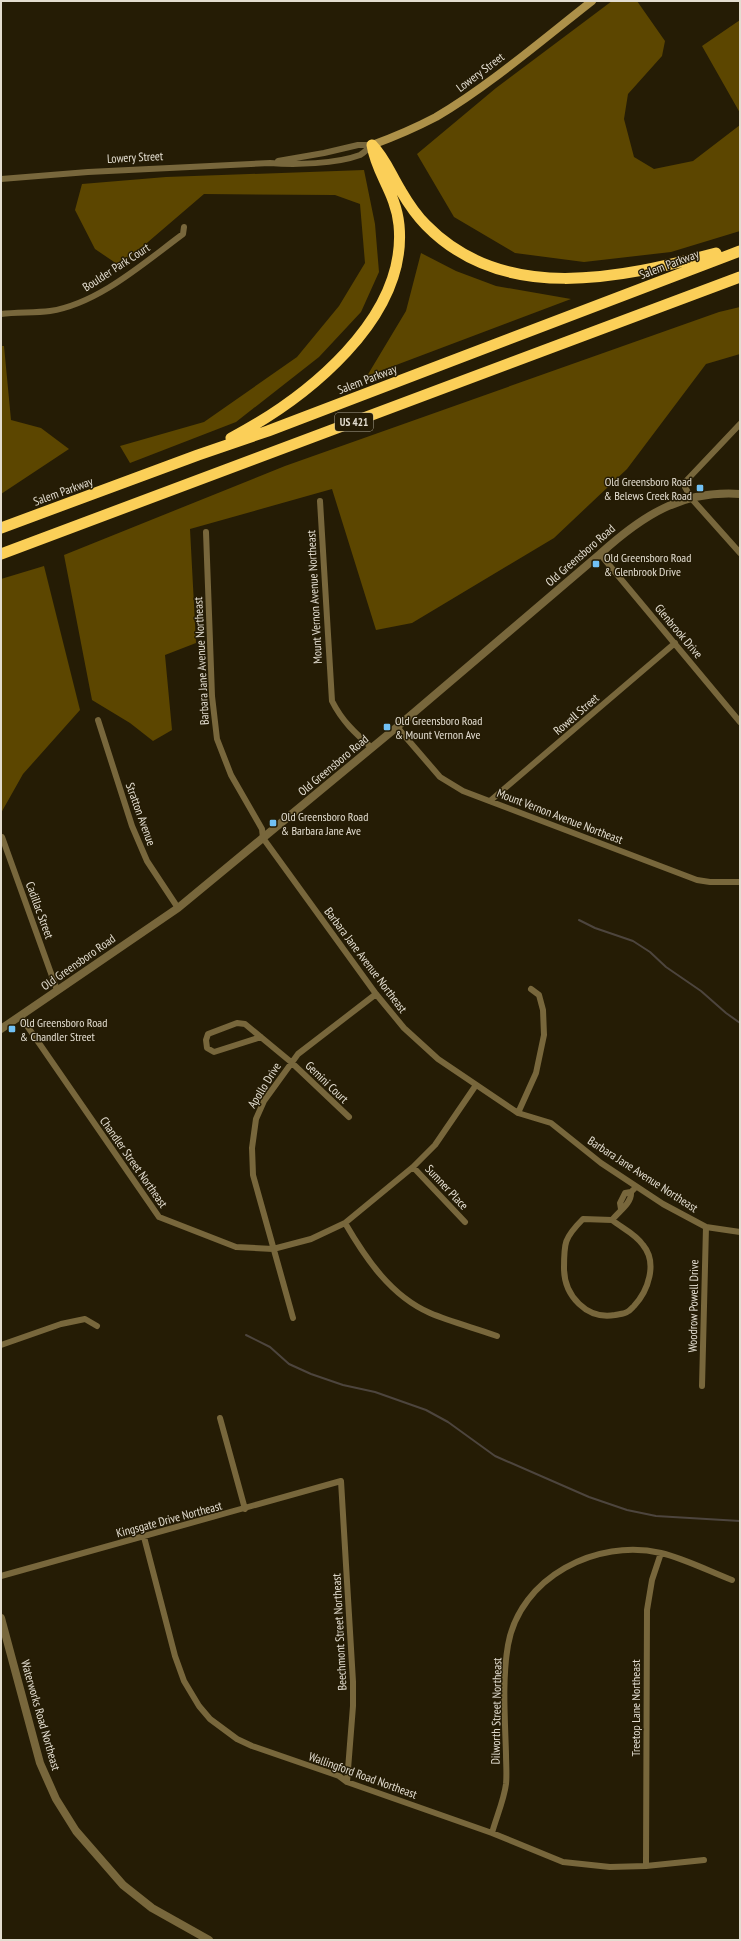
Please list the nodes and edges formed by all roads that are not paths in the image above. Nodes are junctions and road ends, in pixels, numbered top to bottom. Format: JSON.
{"nodes":[{"id":1,"x":592,"y":1,"type":"edge"},
{"id":2,"x":372,"y":145,"type":"junction"},
{"id":3,"x":270,"y":163,"type":"junction"},
{"id":4,"x":1,"y":179,"type":"edge"},
{"id":5,"x":184,"y":227,"type":"dead end"},
{"id":6,"x":740,"y":247,"type":"edge"},
{"id":7,"x":740,"y":251,"type":"edge"},
{"id":8,"x":740,"y":277,"type":"edge"},
{"id":9,"x":740,"y":282,"type":"edge"},
{"id":10,"x":708,"y":290,"type":"junction"},
{"id":11,"x":1,"y":314,"type":"edge"},
{"id":12,"x":740,"y":424,"type":"edge"},
{"id":13,"x":198,"y":455,"type":"junction"},
{"id":14,"x":740,"y":494,"type":"edge"},
{"id":15,"x":691,"y":498,"type":"junction"},
{"id":16,"x":320,"y":501,"type":"dead end"},
{"id":17,"x":1,"y":528,"type":"edge"},
{"id":18,"x":206,"y":532,"type":"dead end"},
{"id":19,"x":740,"y":553,"type":"edge"},
{"id":20,"x":1,"y":554,"type":"edge"},
{"id":21,"x":600,"y":554,"type":"junction"},
{"id":22,"x":675,"y":643,"type":"junction"},
{"id":23,"x":98,"y":720,"type":"dead end"},
{"id":24,"x":740,"y":722,"type":"edge"},
{"id":25,"x":397,"y":727,"type":"junction"},
{"id":26,"x":372,"y":748,"type":"junction"},
{"id":27,"x":490,"y":801,"type":"junction"},
{"id":28,"x":2,"y":837,"type":"edge"},
{"id":29,"x":264,"y":838,"type":"junction"},
{"id":30,"x":740,"y":882,"type":"edge"},
{"id":31,"x":178,"y":908,"type":"junction"},
{"id":32,"x":531,"y":989,"type":"dead end"},
{"id":33,"x":57,"y":990,"type":"junction"},
{"id":34,"x":376,"y":994,"type":"junction"},
{"id":35,"x":21,"y":1017,"type":"junction"},
{"id":36,"x":1,"y":1029,"type":"edge"},
{"id":37,"x":261,"y":1037,"type":"junction"},
{"id":38,"x":291,"y":1062,"type":"junction"},
{"id":39,"x":476,"y":1085,"type":"junction"},
{"id":40,"x":518,"y":1113,"type":"junction"},
{"id":41,"x":349,"y":1117,"type":"dead end"},
{"id":42,"x":413,"y":1167,"type":"junction"},
{"id":43,"x":636,"y":1186,"type":"junction"},
{"id":44,"x":612,"y":1220,"type":"junction"},
{"id":45,"x":465,"y":1222,"type":"dead end"},
{"id":46,"x":346,"y":1223,"type":"junction"},
{"id":47,"x":706,"y":1227,"type":"junction"},
{"id":48,"x":740,"y":1232,"type":"edge"},
{"id":49,"x":273,"y":1249,"type":"junction"},
{"id":50,"x":293,"y":1318,"type":"dead end"},
{"id":51,"x":97,"y":1326,"type":"dead end"},
{"id":52,"x":496,"y":1336,"type":"dead end"},
{"id":53,"x":1,"y":1346,"type":"edge"},
{"id":54,"x":702,"y":1386,"type":"dead end"},
{"id":55,"x":220,"y":1418,"type":"dead end"},
{"id":56,"x":341,"y":1481,"type":"joint"},
{"id":57,"x":246,"y":1509,"type":"junction"},
{"id":58,"x":144,"y":1537,"type":"junction"},
{"id":59,"x":661,"y":1553,"type":"junction"},
{"id":60,"x":1,"y":1576,"type":"edge"},
{"id":61,"x":732,"y":1580,"type":"dead end"},
{"id":62,"x":1,"y":1618,"type":"edge"},
{"id":63,"x":347,"y":1782,"type":"junction"},
{"id":64,"x":492,"y":1833,"type":"junction"},
{"id":65,"x":704,"y":1860,"type":"dead end"},
{"id":66,"x":646,"y":1866,"type":"junction"},
{"id":67,"x":209,"y":1940,"type":"edge"}],
"edges":[{"from":1,"to":2,"type":"main road","name":"Lowery Street"},
{"from":2,"to":3,"type":"street","name":"Lowery Street"},
{"from":2,"to":3,"type":"street","name":"Lowery Street"},
{"from":2,"to":6,"type":"highway"},
{"from":2,"to":13,"type":"highway"},
{"from":3,"to":4,"type":"street","name":"Lowery Street"},
{"from":5,"to":11,"type":"street","name":"Boulder Park Court"},
{"from":7,"to":13,"type":"highway","name":"Salem Parkway","number":"US 421"},
{"from":8,"to":10,"type":"highway","number":"US 421"},
{"from":9,"to":10,"type":"highway"},
{"from":10,"to":20,"type":"highway","number":"US 421"},
{"from":12,"to":15,"type":"street"},
{"from":13,"to":17,"type":"highway","name":"Salem Parkway","number":"US 421"},
{"from":14,"to":15,"type":"street","name":"Old Greensboro Road"},
{"from":15,"to":19,"type":"street"},
{"from":15,"to":21,"type":"street","name":"Old Greensboro Road"},
{"from":16,"to":26,"type":"street","name":"Mount Vernon Avenue Northeast"},
{"from":18,"to":29,"type":"street","name":"Barbara Jane Avenue Northeast"},
{"from":21,"to":22,"type":"street","name":"Glenbrook Drive"},
{"from":21,"to":25,"type":"street","name":"Old Greensboro Road"},
{"from":22,"to":24,"type":"street","name":"Glenbrook Drive"},
{"from":22,"to":27,"type":"street","name":"Rowell Street"},
{"from":23,"to":31,"type":"street","name":"Stratton Avenue"},
{"from":25,"to":26,"type":"street","name":"Old Greensboro Road"},
{"from":25,"to":27,"type":"street","name":"Mount Vernon Avenue Northeast"},
{"from":26,"to":29,"type":"street","name":"Old Greensboro Road"},
{"from":27,"to":30,"type":"street","name":"Mount Vernon Avenue Northeast"},
{"from":28,"to":33,"type":"street","name":"Cadillac Street"},
{"from":29,"to":31,"type":"street","name":"Old Greensboro Road"},
{"from":29,"to":34,"type":"street","name":"Barbara Jane Avenue Northeast"},
{"from":31,"to":33,"type":"street","name":"Old Greensboro Road"},
{"from":32,"to":40,"type":"street"},
{"from":33,"to":35,"type":"street","name":"Old Greensboro Road"},
{"from":34,"to":38,"type":"street","name":"Apollo Drive"},
{"from":34,"to":39,"type":"street","name":"Barbara Jane Avenue Northeast"},
{"from":35,"to":36,"type":"street","name":"Old Greensboro Road"},
{"from":35,"to":49,"type":"street","name":"Chandler Street Northeast"},
{"from":37,"to":37,"type":"street","name":"Gemini Court"},
{"from":37,"to":38,"type":"street","name":"Gemini Court"},
{"from":38,"to":41,"type":"street","name":"Gemini Court"},
{"from":38,"to":49,"type":"street","name":"Apollo Drive"},
{"from":39,"to":40,"type":"street","name":"Barbara Jane Avenue Northeast"},
{"from":39,"to":42,"type":"street","name":"Chandler Street Northeast"},
{"from":40,"to":43,"type":"street","name":"Barbara Jane Avenue Northeast"},
{"from":42,"to":45,"type":"street","name":"Sumner Place"},
{"from":42,"to":46,"type":"street","name":"Chandler Street Northeast"},
{"from":43,"to":44,"type":"street"},
{"from":43,"to":47,"type":"street","name":"Barbara Jane Avenue Northeast"},
{"from":44,"to":44,"type":"street"},
{"from":46,"to":49,"type":"street","name":"Chandler Street Northeast"},
{"from":46,"to":52,"type":"street"},
{"from":47,"to":48,"type":"street","name":"Barbara Jane Avenue Northeast"},
{"from":47,"to":54,"type":"street","name":"Woodrow Powell Drive"},
{"from":49,"to":50,"type":"street","name":"Apollo Drive"},
{"from":51,"to":53,"type":"street"},
{"from":55,"to":57,"type":"street"},
{"from":56,"to":57,"type":"street","name":"Kingsgate Drive Northeast"},
{"from":56,"to":63,"type":"street","name":"Beechmont Street Northeast"},
{"from":57,"to":58,"type":"street","name":"Kingsgate Drive Northeast"},
{"from":58,"to":60,"type":"street","name":"Kingsgate Drive Northeast"},
{"from":58,"to":63,"type":"street","name":"Wallingford Road Northeast"},
{"from":59,"to":61,"type":"street","name":"Dilworth Street Northeast"},
{"from":59,"to":64,"type":"street","name":"Dilworth Street Northeast"},
{"from":59,"to":66,"type":"street","name":"Treetop Lane Northeast"},
{"from":62,"to":67,"type":"street","name":"Waterworks Road Northeast"},
{"from":63,"to":64,"type":"street","name":"Wallingford Road Northeast"},
{"from":64,"to":66,"type":"street","name":"Wallingford Road Northeast"},
{"from":65,"to":66,"type":"street","name":"Wallingford Road Northeast"}]}
